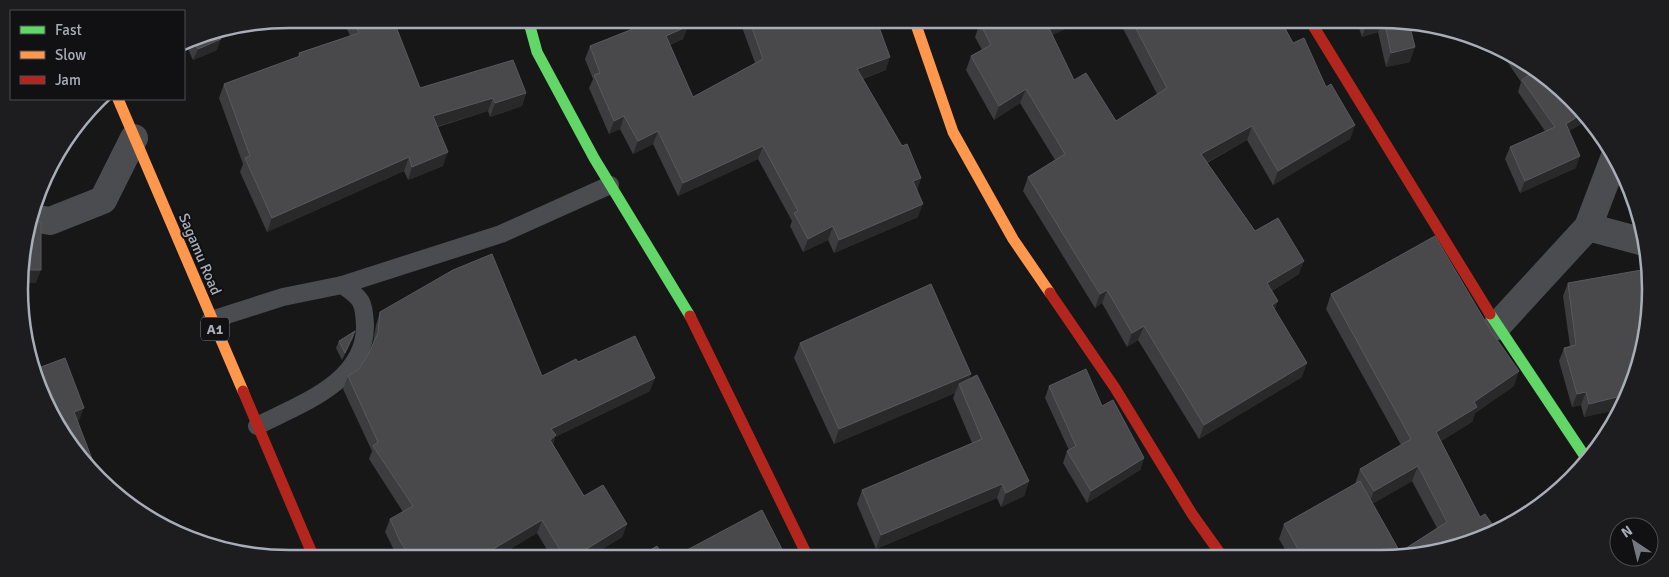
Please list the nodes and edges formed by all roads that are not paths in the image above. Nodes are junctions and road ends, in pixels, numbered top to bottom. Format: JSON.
{"nodes":[{"id":1,"x":530,"y":27,"type":"edge"},
{"id":2,"x":917,"y":27,"type":"edge"},
{"id":3,"x":1314,"y":27,"type":"edge"},
{"id":4,"x":118,"y":100,"type":"edge"},
{"id":5,"x":134,"y":138,"type":"junction"},
{"id":6,"x":1611,"y":166,"type":"edge"},
{"id":7,"x":610,"y":185,"type":"junction"},
{"id":8,"x":37,"y":219,"type":"edge"},
{"id":9,"x":1588,"y":227,"type":"junction"},
{"id":10,"x":1636,"y":240,"type":"edge"},
{"id":11,"x":342,"y":285,"type":"junction"},
{"id":12,"x":212,"y":320,"type":"junction"},
{"id":13,"x":1497,"y":326,"type":"junction"},
{"id":14,"x":257,"y":426,"type":"junction"},
{"id":15,"x":1583,"y":453,"type":"edge"},
{"id":16,"x":311,"y":550,"type":"edge"},
{"id":17,"x":805,"y":550,"type":"edge"},
{"id":18,"x":1218,"y":550,"type":"edge"}],
"edges":[{"from":1,"to":7,"type":"main road"},
{"from":2,"to":18,"type":"main road"},
{"from":3,"to":13,"type":"main road"},
{"from":4,"to":5,"type":"main road","name":"Sagamu Road","number":"A1"},
{"from":5,"to":8,"type":"street"},
{"from":5,"to":12,"type":"main road","name":"Sagamu Road","number":"A1"},
{"from":6,"to":9,"type":"street"},
{"from":7,"to":11,"type":"lane"},
{"from":7,"to":17,"type":"main road"},
{"from":9,"to":10,"type":"street"},
{"from":9,"to":13,"type":"street"},
{"from":11,"to":12,"type":"lane"},
{"from":11,"to":14,"type":"lane"},
{"from":12,"to":14,"type":"main road","name":"Sagamu Road","number":"A1"},
{"from":13,"to":15,"type":"main road"},
{"from":14,"to":16,"type":"main road","name":"Sagamu Road","number":"A1"}]}
